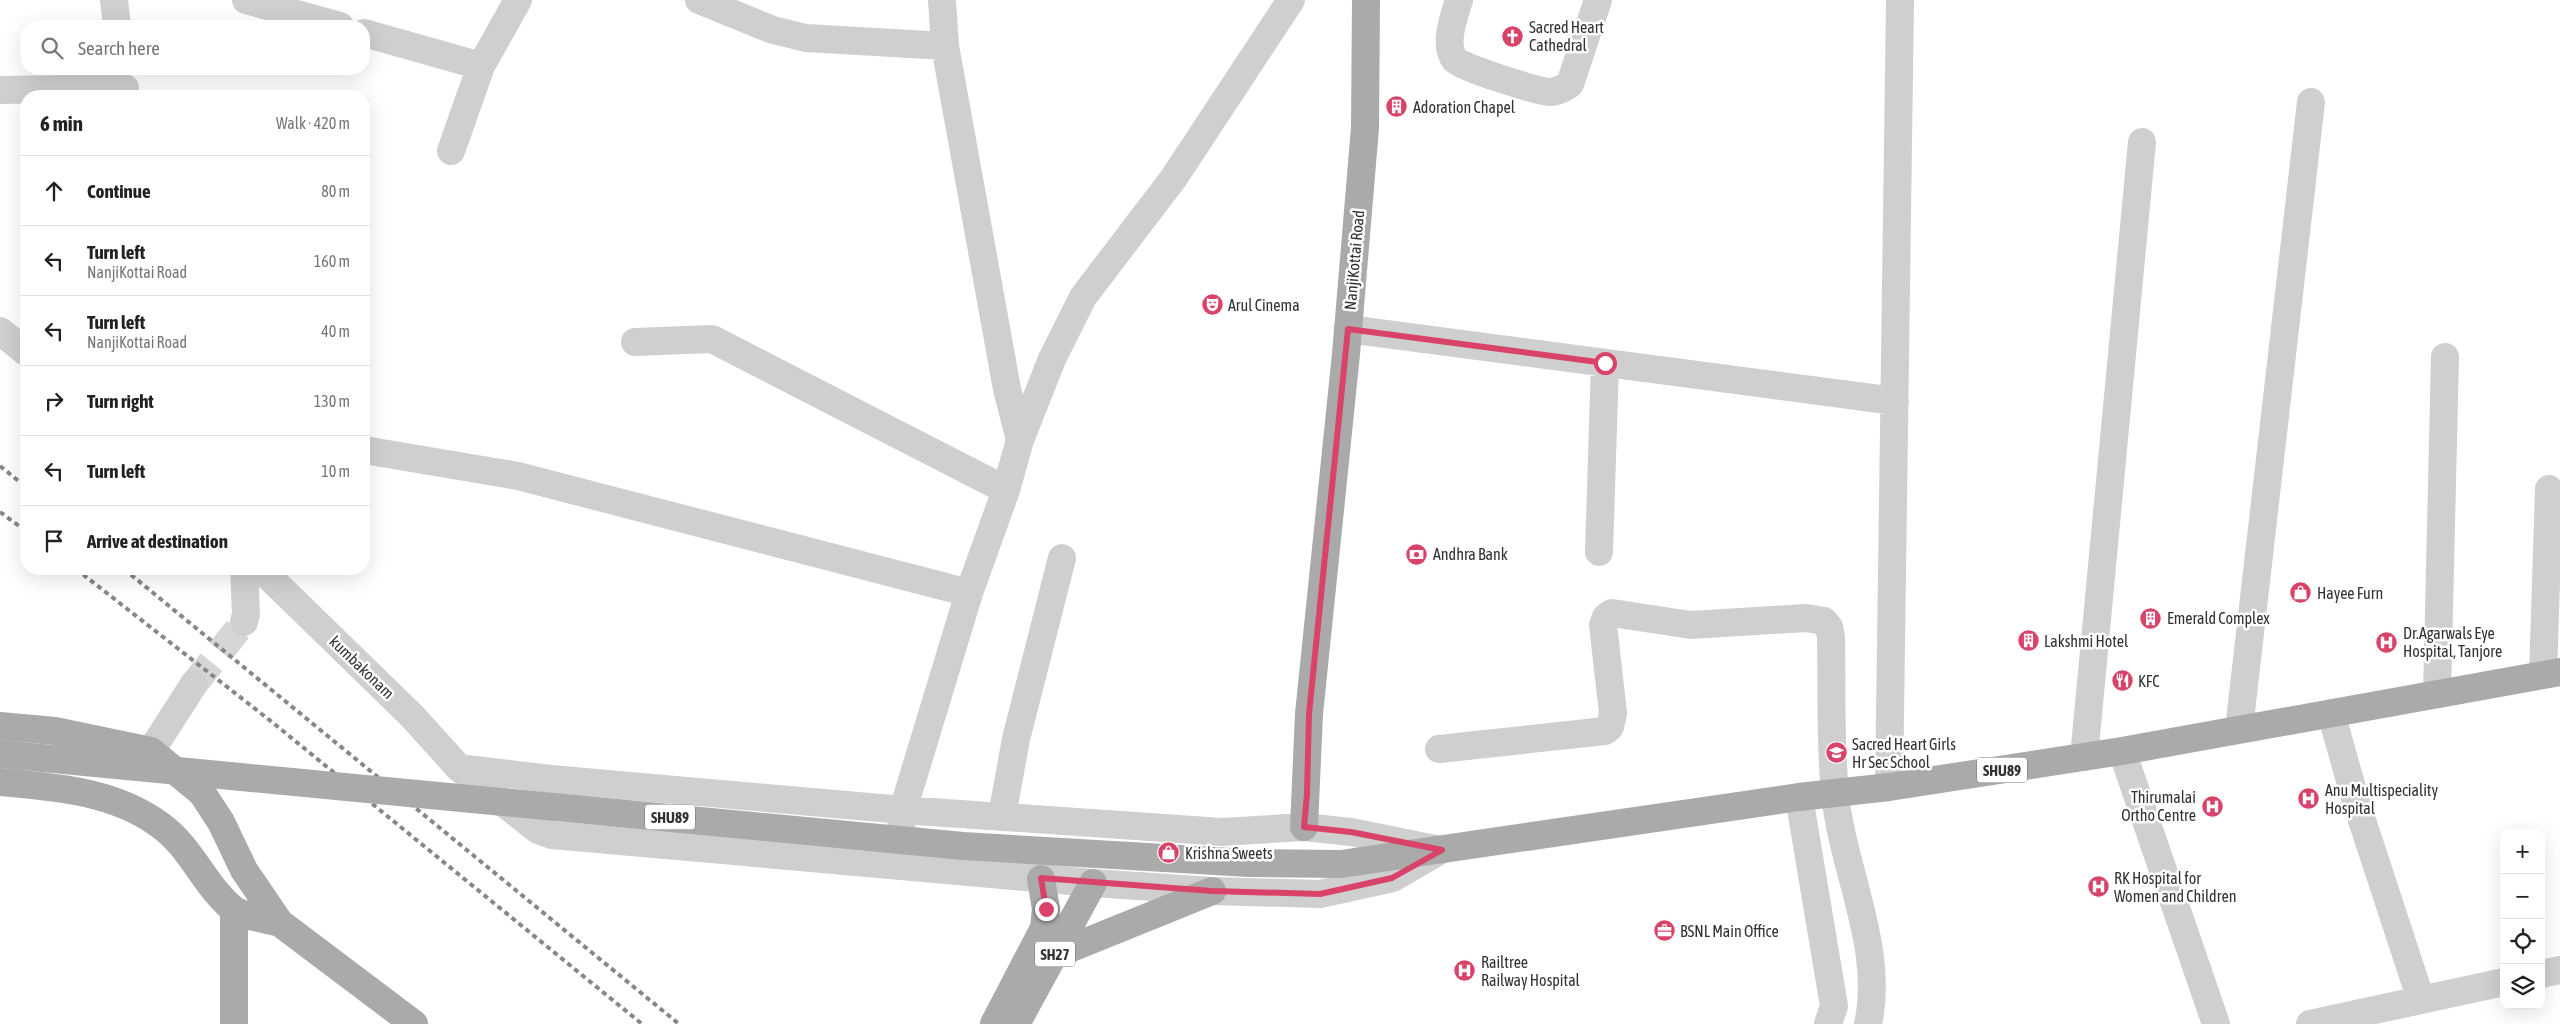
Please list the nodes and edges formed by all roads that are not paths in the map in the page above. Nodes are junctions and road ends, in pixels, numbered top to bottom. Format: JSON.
{"nodes":[{"id":1,"x":114,"y":0,"type":"edge"},
{"id":2,"x":246,"y":0,"type":"edge"},
{"id":3,"x":518,"y":0,"type":"edge"},
{"id":4,"x":699,"y":0,"type":"edge"},
{"id":5,"x":942,"y":0,"type":"edge"},
{"id":6,"x":1291,"y":0,"type":"edge"},
{"id":7,"x":1366,"y":0,"type":"edge"},
{"id":8,"x":1598,"y":0,"type":"edge"},
{"id":9,"x":1900,"y":0,"type":"edge"},
{"id":10,"x":1454,"y":1,"type":"edge"},
{"id":11,"x":116,"y":20,"type":"edge"},
{"id":12,"x":318,"y":20,"type":"edge"},
{"id":13,"x":370,"y":35,"type":"edge"},
{"id":14,"x":945,"y":46,"type":"junction"},
{"id":15,"x":481,"y":66,"type":"junction"},
{"id":16,"x":125,"y":85,"type":"edge"},
{"id":17,"x":0,"y":90,"type":"edge"},
{"id":18,"x":2311,"y":102,"type":"dead end"},
{"id":19,"x":2142,"y":142,"type":"dead end"},
{"id":20,"x":451,"y":151,"type":"dead end"},
{"id":21,"x":1348,"y":329,"type":"junction"},
{"id":22,"x":0,"y":330,"type":"edge"},
{"id":23,"x":635,"y":342,"type":"dead end"},
{"id":24,"x":20,"y":347,"type":"edge"},
{"id":25,"x":2445,"y":357,"type":"dead end"},
{"id":26,"x":1605,"y":363,"type":"junction"},
{"id":27,"x":1895,"y":401,"type":"junction"},
{"id":28,"x":1020,"y":440,"type":"junction"},
{"id":29,"x":370,"y":450,"type":"edge"},
{"id":30,"x":1006,"y":490,"type":"junction"},
{"id":31,"x":2549,"y":490,"type":"dead end"},
{"id":32,"x":1600,"y":552,"type":"dead end"},
{"id":33,"x":1062,"y":558,"type":"dead end"},
{"id":34,"x":244,"y":575,"type":"edge"},
{"id":35,"x":267,"y":575,"type":"edge"},
{"id":36,"x":969,"y":593,"type":"junction"},
{"id":37,"x":244,"y":622,"type":"tunnel mouth"},
{"id":38,"x":2552,"y":673,"type":"edge"},
{"id":39,"x":194,"y":684,"type":"tunnel mouth"},
{"id":40,"x":2437,"y":694,"type":"junction"},
{"id":41,"x":2331,"y":713,"type":"junction"},
{"id":42,"x":0,"y":726,"type":"edge"},
{"id":43,"x":2239,"y":729,"type":"junction"},
{"id":44,"x":1439,"y":749,"type":"dead end"},
{"id":45,"x":151,"y":751,"type":"junction"},
{"id":46,"x":2122,"y":751,"type":"junction"},
{"id":47,"x":0,"y":754,"type":"edge"},
{"id":48,"x":2084,"y":757,"type":"junction"},
{"id":49,"x":458,"y":768,"type":"junction"},
{"id":50,"x":0,"y":782,"type":"edge"},
{"id":51,"x":1889,"y":787,"type":"junction"},
{"id":52,"x":1835,"y":794,"type":"junction"},
{"id":53,"x":1799,"y":797,"type":"junction"},
{"id":54,"x":903,"y":810,"type":"junction"},
{"id":55,"x":1002,"y":816,"type":"junction"},
{"id":56,"x":1304,"y":827,"type":"junction"},
{"id":57,"x":1442,"y":850,"type":"junction"},
{"id":58,"x":899,"y":866,"type":"junction"},
{"id":59,"x":1041,"y":878,"type":"junction"},
{"id":60,"x":1093,"y":883,"type":"junction"},
{"id":61,"x":1212,"y":891,"type":"junction"},
{"id":62,"x":234,"y":910,"type":"junction"},
{"id":63,"x":280,"y":923,"type":"junction"},
{"id":64,"x":1054,"y":956,"type":"junction"},
{"id":65,"x":2560,"y":970,"type":"edge"},
{"id":66,"x":2545,"y":973,"type":"edge"},
{"id":67,"x":2500,"y":983,"type":"edge"},
{"id":68,"x":2420,"y":1000,"type":"junction"},
{"id":69,"x":234,"y":1024,"type":"edge"},
{"id":70,"x":414,"y":1024,"type":"edge"},
{"id":71,"x":994,"y":1024,"type":"edge"},
{"id":72,"x":1016,"y":1024,"type":"edge"},
{"id":73,"x":1828,"y":1024,"type":"edge"},
{"id":74,"x":1868,"y":1024,"type":"edge"},
{"id":75,"x":2216,"y":1024,"type":"edge"},
{"id":76,"x":2310,"y":1024,"type":"edge"}],
"edges":[{"from":1,"to":11,"type":"street"},
{"from":2,"to":12,"type":"street"},
{"from":3,"to":15,"type":"street"},
{"from":4,"to":14,"type":"street"},
{"from":5,"to":14,"type":"street"},
{"from":6,"to":28,"type":"street"},
{"from":7,"to":21,"type":"main road","name":"NanjiKottai Road"},
{"from":8,"to":10,"type":"street"},
{"from":9,"to":27,"type":"street"},
{"from":13,"to":15,"type":"street"},
{"from":14,"to":28,"type":"street"},
{"from":15,"to":20,"type":"street"},
{"from":16,"to":17,"type":"street"},
{"from":18,"to":43,"type":"street"},
{"from":19,"to":48,"type":"street"},
{"from":21,"to":26,"type":"street"},
{"from":21,"to":56,"type":"main road","name":"NanjiKottai Road"},
{"from":22,"to":24,"type":"street"},
{"from":23,"to":30,"type":"street"},
{"from":25,"to":40,"type":"street"},
{"from":26,"to":27,"type":"street"},
{"from":26,"to":32,"type":"street"},
{"from":27,"to":51,"type":"street"},
{"from":28,"to":30,"type":"street"},
{"from":29,"to":36,"type":"street"},
{"from":30,"to":36,"type":"street"},
{"from":31,"to":38,"type":"street"},
{"from":33,"to":55,"type":"street"},
{"from":34,"to":37,"type":"street"},
{"from":35,"to":49,"type":"street","name":"kumbakonam"},
{"from":36,"to":54,"type":"street"},
{"from":38,"to":40,"type":"main road","number":"SHU89"},
{"from":39,"to":45,"type":"street"},
{"from":40,"to":41,"type":"main road","number":"SHU89"},
{"from":41,"to":43,"type":"main road","number":"SHU89"},
{"from":41,"to":68,"type":"street"},
{"from":42,"to":45,"type":"main road"},
{"from":43,"to":46,"type":"main road","number":"SHU89"},
{"from":44,"to":52,"type":"street"},
{"from":45,"to":63,"type":"main road"},
{"from":46,"to":48,"type":"main road","number":"SHU89"},
{"from":46,"to":75,"type":"street"},
{"from":47,"to":57,"type":"main road","number":"SHU89","bridge":true},
{"from":48,"to":51,"type":"main road","number":"SHU89"},
{"from":49,"to":54,"type":"street"},
{"from":49,"to":58,"type":"street","name":"kumbakonam"},
{"from":50,"to":62,"type":"main road"},
{"from":51,"to":52,"type":"main road","number":"SHU89"},
{"from":52,"to":53,"type":"main road","number":"SHU89"},
{"from":52,"to":74,"type":"street"},
{"from":53,"to":57,"type":"main road","number":"SHU89"},
{"from":53,"to":73,"type":"street"},
{"from":54,"to":55,"type":"street"},
{"from":54,"to":58,"type":"street"},
{"from":55,"to":56,"type":"street"},
{"from":56,"to":57,"type":"street"},
{"from":57,"to":61,"type":"street","name":"kumbakonam"},
{"from":58,"to":59,"type":"street","name":"kumbakonam"},
{"from":59,"to":60,"type":"street","name":"kumbakonam"},
{"from":59,"to":71,"type":"main road","number":"SH27"},
{"from":60,"to":61,"type":"street","name":"kumbakonam"},
{"from":60,"to":64,"type":"main road","number":"SH27"},
{"from":61,"to":64,"type":"main road"},
{"from":62,"to":63,"type":"main road"},
{"from":62,"to":69,"type":"main road"},
{"from":63,"to":70,"type":"main road"},
{"from":64,"to":72,"type":"main road","number":"SH27"},
{"from":65,"to":66,"type":"street"},
{"from":67,"to":68,"type":"street"},
{"from":68,"to":76,"type":"street"}]}
